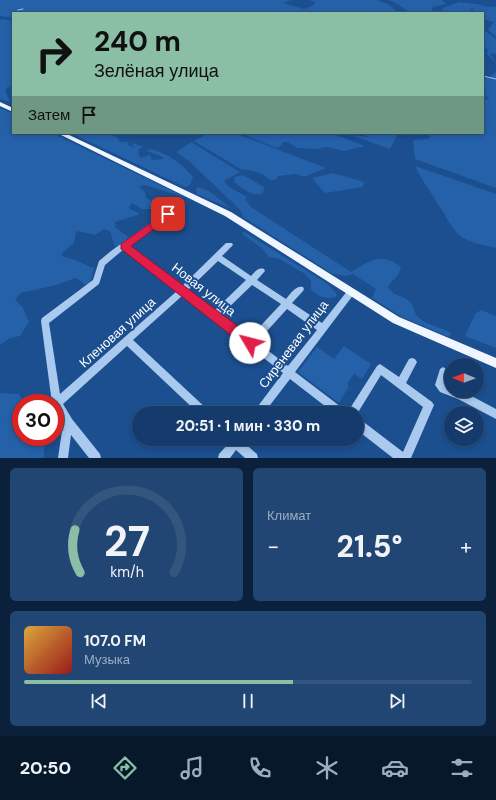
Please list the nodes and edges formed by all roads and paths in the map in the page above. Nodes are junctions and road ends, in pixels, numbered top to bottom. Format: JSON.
{"nodes":[{"id":1,"x":0,"y":104,"type":"edge"},
{"id":2,"x":12,"y":110,"type":"edge"},
{"id":3,"x":62,"y":134,"type":"edge"},
{"id":4,"x":179,"y":206,"type":"dead end"},
{"id":5,"x":229,"y":245,"type":"dead end"},
{"id":6,"x":125,"y":246,"type":"junction"},
{"id":7,"x":218,"y":257,"type":"junction"},
{"id":8,"x":261,"y":271,"type":"dead end"},
{"id":9,"x":252,"y":280,"type":"junction"},
{"id":10,"x":300,"y":289,"type":"dead end"},
{"id":11,"x":182,"y":290,"type":"junction"},
{"id":12,"x":351,"y":292,"type":"junction"},
{"id":13,"x":286,"y":303,"type":"junction"},
{"id":14,"x":215,"y":316,"type":"junction"},
{"id":15,"x":323,"y":329,"type":"junction"},
{"id":16,"x":127,"y":340,"type":"junction"},
{"id":17,"x":250,"y":343,"type":"junction"},
{"id":18,"x":412,"y":362,"type":"dead end"},
{"id":19,"x":496,"y":363,"type":"edge"},
{"id":20,"x":443,"y":372,"type":"dead end"},
{"id":21,"x":289,"y":374,"type":"junction"},
{"id":22,"x":401,"y":383,"type":"junction"},
{"id":23,"x":55,"y":394,"type":"edge"},
{"id":24,"x":64,"y":398,"type":"edge"},
{"id":25,"x":198,"y":406,"type":"edge"},
{"id":26,"x":264,"y":406,"type":"edge"},
{"id":27,"x":332,"y":406,"type":"edge"},
{"id":28,"x":356,"y":406,"type":"edge"},
{"id":29,"x":496,"y":414,"type":"edge"},
{"id":30,"x":64,"y":416,"type":"edge"},
{"id":31,"x":68,"y":423,"type":"junction"},
{"id":32,"x":364,"y":429,"type":"edge"},
{"id":33,"x":231,"y":446,"type":"edge"},
{"id":34,"x":241,"y":446,"type":"edge"},
{"id":35,"x":63,"y":458,"type":"edge"},
{"id":36,"x":96,"y":458,"type":"edge"},
{"id":37,"x":223,"y":458,"type":"edge"},
{"id":38,"x":253,"y":458,"type":"edge"},
{"id":39,"x":402,"y":458,"type":"edge"},
{"id":40,"x":406,"y":458,"type":"edge"}],
"edges":[{"from":1,"to":2,"type":"main road"},
{"from":3,"to":12,"type":"main road"},
{"from":4,"to":6,"type":"street"},
{"from":5,"to":7,"type":"street","name":"Кленовая улица"},
{"from":6,"to":11,"type":"street","name":"Новая улица"},
{"from":6,"to":23,"type":"street"},
{"from":7,"to":9,"type":"street"},
{"from":7,"to":11,"type":"street","name":"Кленовая улица"},
{"from":8,"to":9,"type":"street"},
{"from":9,"to":13,"type":"street"},
{"from":9,"to":14,"type":"street"},
{"from":10,"to":13,"type":"street"},
{"from":11,"to":14,"type":"street","name":"Новая улица"},
{"from":11,"to":16,"type":"street","name":"Кленовая улица"},
{"from":12,"to":15,"type":"street","name":"Сиреневая улица"},
{"from":12,"to":19,"type":"main road"},
{"from":13,"to":15,"type":"street"},
{"from":13,"to":17,"type":"street"},
{"from":14,"to":17,"type":"street","name":"Новая улица"},
{"from":15,"to":21,"type":"street","name":"Сиреневая улица"},
{"from":16,"to":24,"type":"street","name":"Кленовая улица"},
{"from":16,"to":25,"type":"street"},
{"from":17,"to":21,"type":"street","name":"Новая улица"},
{"from":18,"to":22,"type":"street"},
{"from":20,"to":29,"type":"street"},
{"from":21,"to":26,"type":"street","name":"Сиреневая улица"},
{"from":21,"to":27,"type":"street","name":"Новая улица"},
{"from":22,"to":28,"type":"street"},
{"from":22,"to":40,"type":"street"},
{"from":30,"to":31,"type":"street"},
{"from":31,"to":35,"type":"street"},
{"from":31,"to":36,"type":"street"},
{"from":32,"to":39,"type":"street"},
{"from":33,"to":37,"type":"street"},
{"from":34,"to":38,"type":"street"}]}
